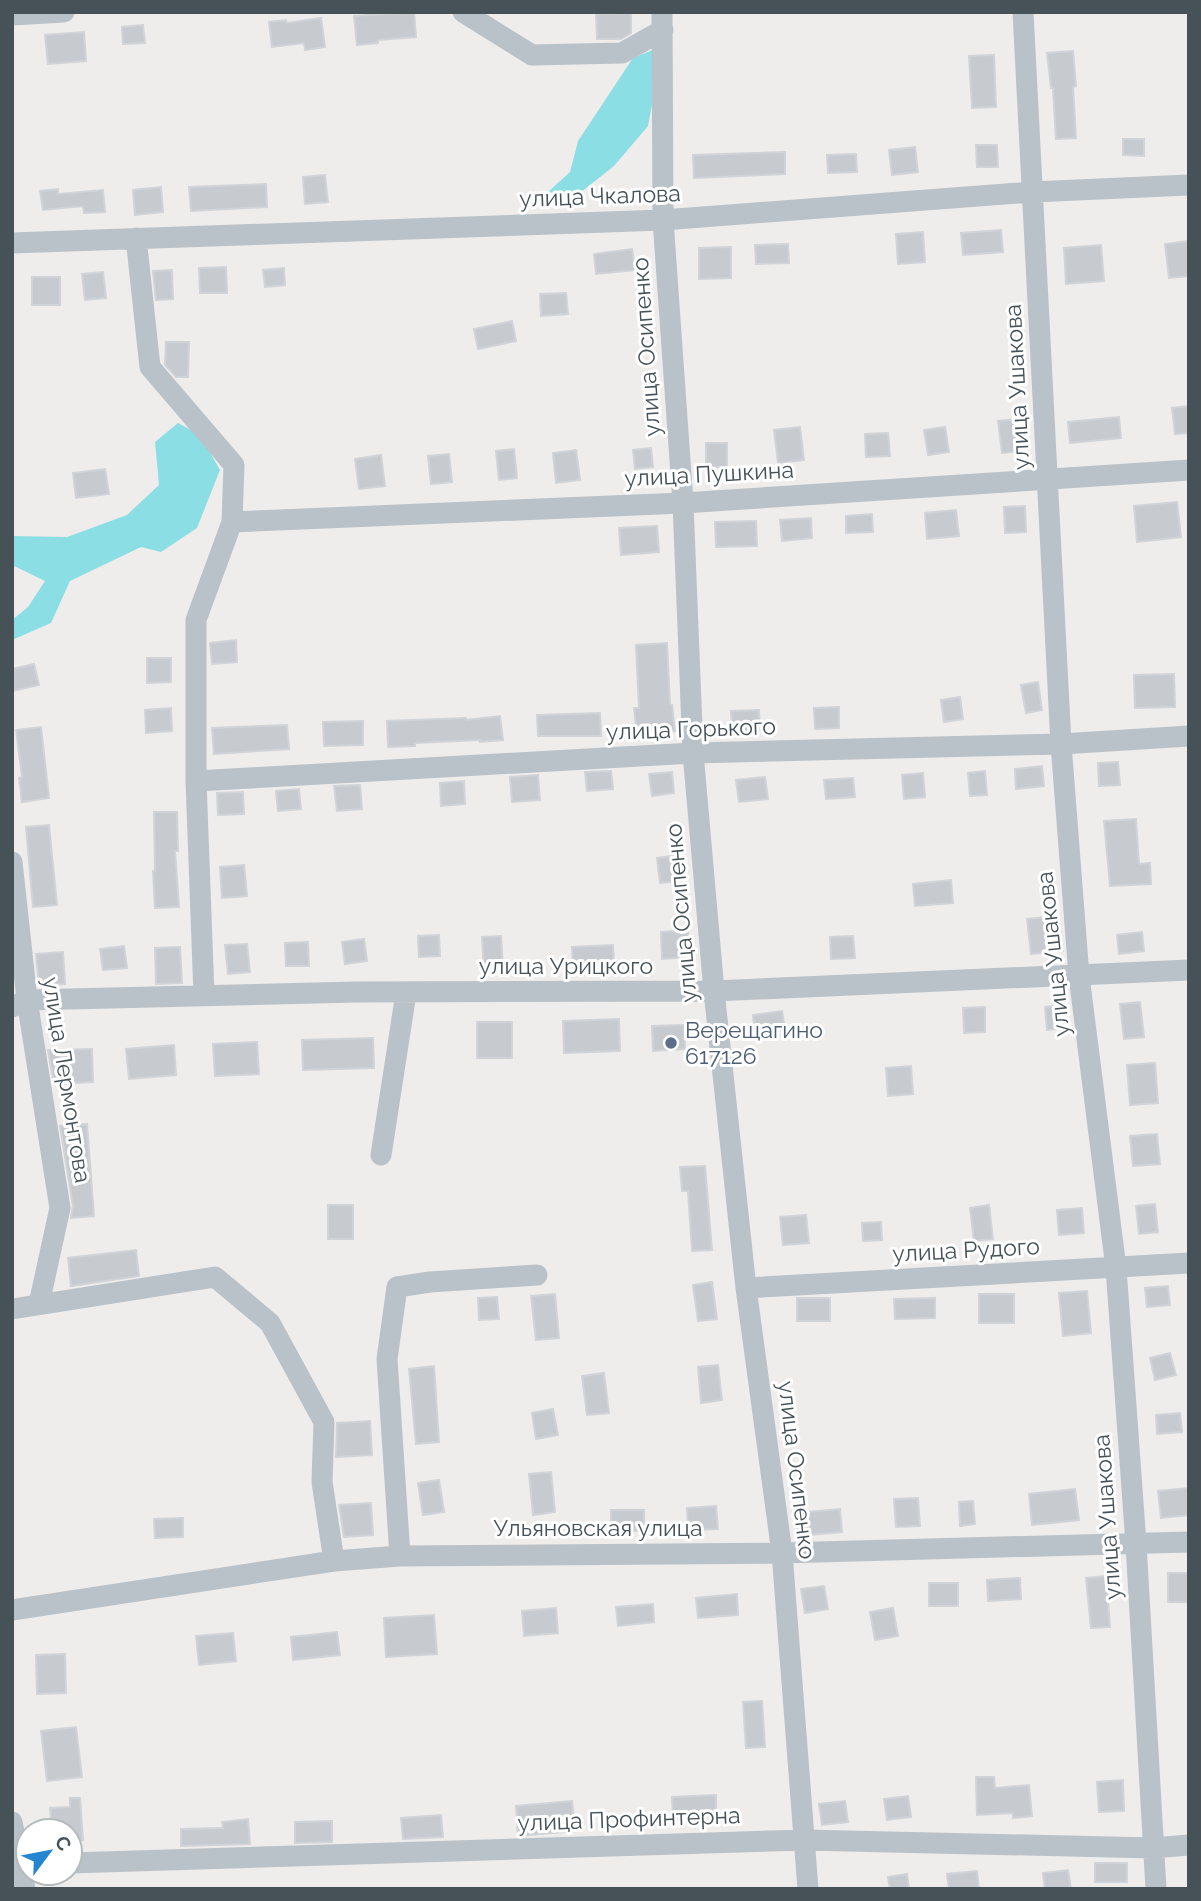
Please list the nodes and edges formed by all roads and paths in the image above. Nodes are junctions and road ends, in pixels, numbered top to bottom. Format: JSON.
{"nodes":[{"id":1,"x":64,"y":12,"type":"edge"},
{"id":2,"x":463,"y":12,"type":"edge"},
{"id":3,"x":1023,"y":12,"type":"edge"},
{"id":4,"x":12,"y":15,"type":"edge"},
{"id":5,"x":662,"y":21,"type":"edge"},
{"id":6,"x":1189,"y":185,"type":"edge"},
{"id":7,"x":1032,"y":192,"type":"junction"},
{"id":8,"x":663,"y":220,"type":"junction"},
{"id":9,"x":136,"y":238,"type":"junction"},
{"id":10,"x":12,"y":243,"type":"edge"},
{"id":11,"x":1189,"y":470,"type":"edge"},
{"id":12,"x":1048,"y":479,"type":"junction"},
{"id":13,"x":683,"y":503,"type":"junction"},
{"id":14,"x":232,"y":522,"type":"junction"},
{"id":15,"x":1189,"y":736,"type":"edge"},
{"id":16,"x":1061,"y":744,"type":"junction"},
{"id":17,"x":693,"y":753,"type":"junction"},
{"id":18,"x":196,"y":780,"type":"junction"},
{"id":19,"x":12,"y":862,"type":"edge"},
{"id":20,"x":1189,"y":970,"type":"edge"},
{"id":21,"x":1079,"y":976,"type":"junction"},
{"id":22,"x":714,"y":990,"type":"junction"},
{"id":23,"x":406,"y":993,"type":"junction"},
{"id":24,"x":204,"y":995,"type":"junction"},
{"id":25,"x":20,"y":1003,"type":"edge"},
{"id":26,"x":381,"y":1155,"type":"dead end"},
{"id":27,"x":1189,"y":1263,"type":"edge"},
{"id":28,"x":1116,"y":1268,"type":"junction"},
{"id":29,"x":537,"y":1276,"type":"dead end"},
{"id":30,"x":746,"y":1288,"type":"junction"},
{"id":31,"x":39,"y":1304,"type":"junction"},
{"id":32,"x":12,"y":1308,"type":"edge"},
{"id":33,"x":1189,"y":1542,"type":"edge"},
{"id":34,"x":1136,"y":1544,"type":"junction"},
{"id":35,"x":782,"y":1553,"type":"junction"},
{"id":36,"x":400,"y":1556,"type":"junction"},
{"id":37,"x":334,"y":1561,"type":"junction"},
{"id":38,"x":12,"y":1610,"type":"edge"},
{"id":39,"x":804,"y":1840,"type":"junction"},
{"id":40,"x":1189,"y":1845,"type":"edge"},
{"id":41,"x":1153,"y":1848,"type":"junction"},
{"id":42,"x":84,"y":1863,"type":"edge"},
{"id":43,"x":808,"y":1889,"type":"edge"},
{"id":44,"x":1156,"y":1889,"type":"edge"}],
"edges":[{"from":1,"to":4,"type":"street"},
{"from":2,"to":5,"type":"street"},
{"from":3,"to":7,"type":"street","name":"улица Ушакова"},
{"from":5,"to":8,"type":"street","name":"улица Осипенко"},
{"from":6,"to":7,"type":"street","name":"улица Чкалова"},
{"from":7,"to":8,"type":"street","name":"улица Чкалова"},
{"from":7,"to":12,"type":"street","name":"улица Ушакова"},
{"from":8,"to":9,"type":"street","name":"улица Чкалова"},
{"from":8,"to":13,"type":"street","name":"улица Осипенко"},
{"from":9,"to":10,"type":"street","name":"улица Чкалова"},
{"from":9,"to":14,"type":"street"},
{"from":11,"to":12,"type":"street","name":"улица Пушкина"},
{"from":12,"to":13,"type":"street","name":"улица Пушкина"},
{"from":12,"to":16,"type":"street","name":"улица Ушакова"},
{"from":13,"to":14,"type":"street","name":"улица Пушкина"},
{"from":13,"to":17,"type":"street","name":"улица Осипенко"},
{"from":14,"to":18,"type":"street"},
{"from":15,"to":16,"type":"street","name":"улица Горького"},
{"from":16,"to":17,"type":"street","name":"улица Горького"},
{"from":16,"to":21,"type":"street","name":"улица Ушакова"},
{"from":17,"to":18,"type":"street","name":"улица Горького"},
{"from":17,"to":22,"type":"street","name":"улица Осипенко"},
{"from":18,"to":24,"type":"street"},
{"from":19,"to":25,"type":"street","name":"улица Лермонтова"},
{"from":20,"to":21,"type":"street","name":"улица Урицкого"},
{"from":21,"to":22,"type":"street","name":"улица Урицкого"},
{"from":21,"to":28,"type":"street","name":"улица Ушакова"},
{"from":22,"to":23,"type":"street","name":"улица Урицкого"},
{"from":22,"to":30,"type":"street","name":"улица Осипенко"},
{"from":23,"to":24,"type":"street","name":"улица Урицкого"},
{"from":23,"to":26,"type":"street"},
{"from":24,"to":25,"type":"street","name":"улица Урицкого"},
{"from":25,"to":31,"type":"street","name":"улица Лермонтова"},
{"from":27,"to":28,"type":"street","name":"улица Рудого"},
{"from":28,"to":30,"type":"street","name":"улица Рудого"},
{"from":28,"to":34,"type":"street","name":"улица Ушакова"},
{"from":29,"to":36,"type":"street"},
{"from":30,"to":35,"type":"street","name":"улица Осипенко"},
{"from":31,"to":32,"type":"street"},
{"from":31,"to":37,"type":"street"},
{"from":33,"to":34,"type":"street","name":"Ульяновская улица"},
{"from":34,"to":35,"type":"street","name":"Ульяновская улица"},
{"from":34,"to":41,"type":"street","name":"улица Ушакова"},
{"from":35,"to":36,"type":"street","name":"Ульяновская улица"},
{"from":35,"to":39,"type":"street","name":"улица Осипенко"},
{"from":36,"to":37,"type":"street","name":"Ульяновская улица"},
{"from":37,"to":38,"type":"street","name":"Ульяновская улица"},
{"from":39,"to":41,"type":"street","name":"улица Профинтерна"},
{"from":39,"to":42,"type":"street","name":"улица Профинтерна"},
{"from":39,"to":43,"type":"street","name":"улица Осипенко"},
{"from":40,"to":41,"type":"street","name":"улица Профинтерна"},
{"from":41,"to":44,"type":"street","name":"улица Ушакова"}]}
